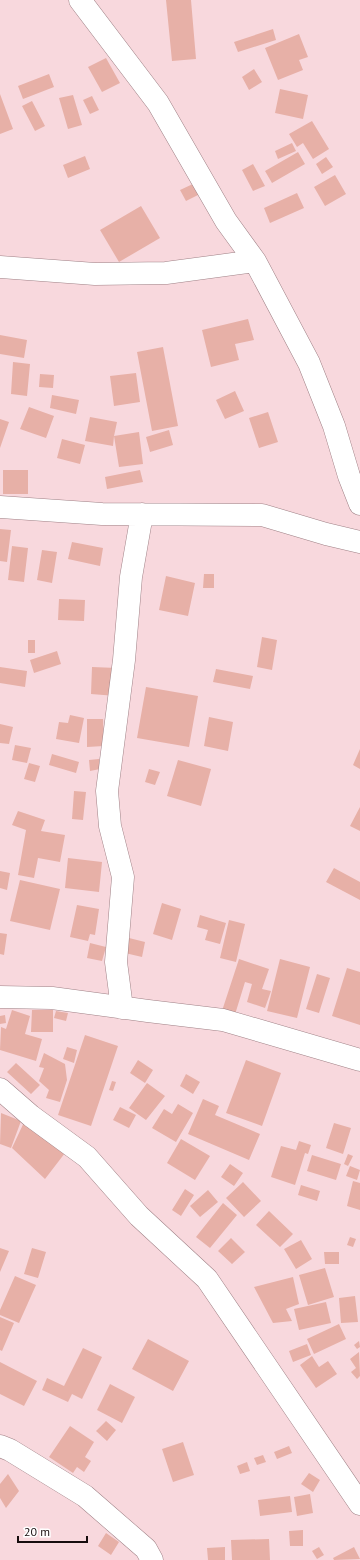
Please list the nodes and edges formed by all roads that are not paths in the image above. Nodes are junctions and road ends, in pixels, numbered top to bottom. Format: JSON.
{"nodes":[{"id":1,"x":80,"y":0,"type":"edge"},
{"id":2,"x":255,"y":261,"type":"junction"},
{"id":3,"x":0,"y":267,"type":"edge"},
{"id":4,"x":360,"y":504,"type":"edge"},
{"id":5,"x":0,"y":507,"type":"edge"},
{"id":6,"x":142,"y":514,"type":"junction"},
{"id":7,"x":360,"y":542,"type":"edge"},
{"id":8,"x":0,"y":997,"type":"edge"},
{"id":9,"x":122,"y":1008,"type":"junction"},
{"id":10,"x":360,"y":1060,"type":"edge"},
{"id":11,"x":0,"y":1089,"type":"edge"},
{"id":12,"x":0,"y":1446,"type":"edge"},
{"id":13,"x":360,"y":1504,"type":"edge"},
{"id":14,"x":152,"y":1560,"type":"edge"}],
"edges":[{"from":1,"to":2,"type":"street"},
{"from":2,"to":3,"type":"street"},
{"from":2,"to":4,"type":"street"},
{"from":5,"to":6,"type":"street"},
{"from":6,"to":7,"type":"street"},
{"from":6,"to":9,"type":"street"},
{"from":8,"to":9,"type":"street"},
{"from":9,"to":10,"type":"street"},
{"from":11,"to":13,"type":"street"},
{"from":12,"to":14,"type":"street"}]}
